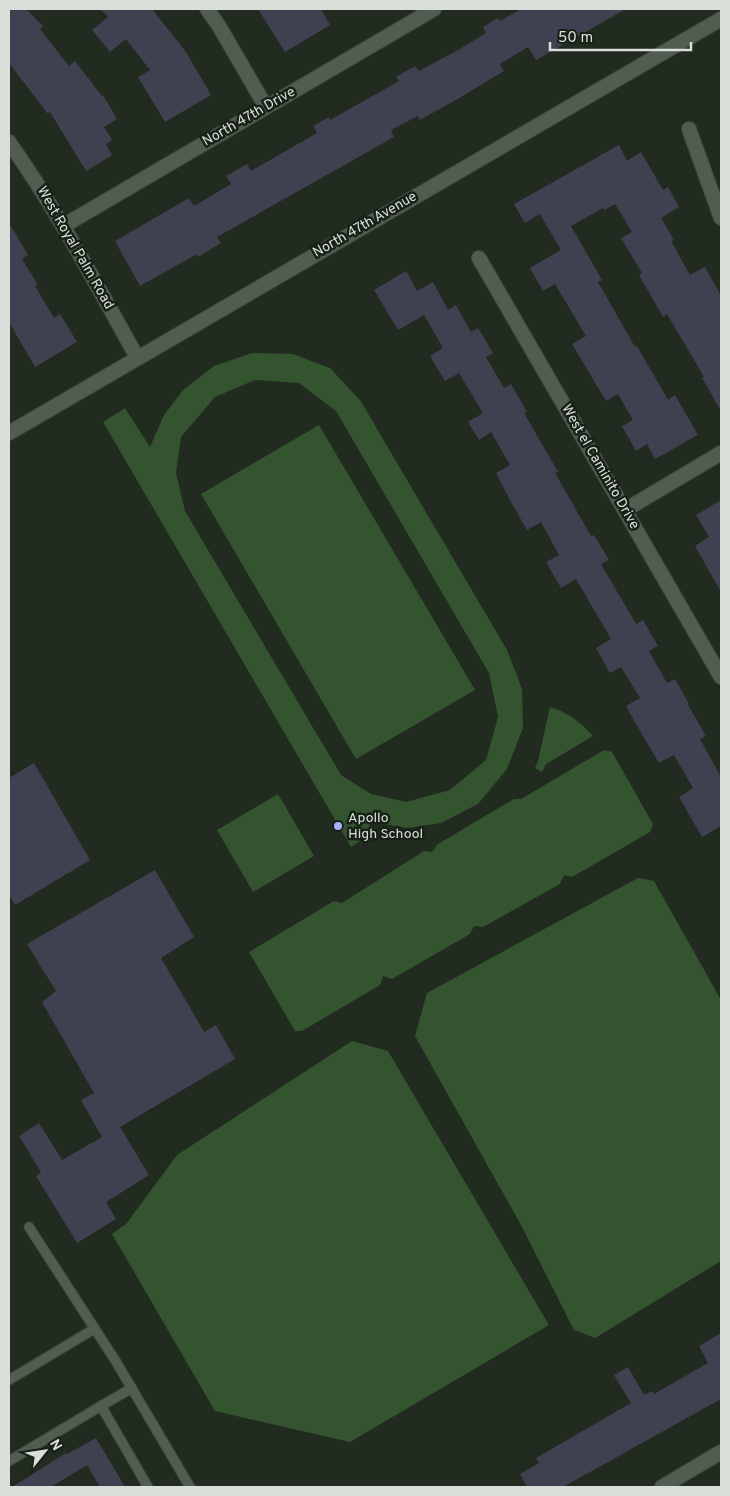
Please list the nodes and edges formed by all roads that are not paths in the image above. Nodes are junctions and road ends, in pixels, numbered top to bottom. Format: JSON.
{"nodes":[{"id":1,"x":207,"y":9,"type":"edge"},
{"id":2,"x":434,"y":9,"type":"edge"},
{"id":3,"x":721,"y":18,"type":"edge"},
{"id":4,"x":266,"y":107,"type":"junction"},
{"id":5,"x":689,"y":129,"type":"dead end"},
{"id":6,"x":9,"y":142,"type":"edge"},
{"id":7,"x":721,"y":218,"type":"edge"},
{"id":8,"x":64,"y":226,"type":"junction"},
{"id":9,"x":479,"y":258,"type":"dead end"},
{"id":10,"x":137,"y":357,"type":"junction"},
{"id":11,"x":9,"y":433,"type":"edge"},
{"id":12,"x":721,"y":453,"type":"edge"},
{"id":13,"x":625,"y":510,"type":"junction"},
{"id":14,"x":721,"y":677,"type":"edge"},
{"id":15,"x":29,"y":1226,"type":"dead end"},
{"id":16,"x":94,"y":1329,"type":"junction"},
{"id":17,"x":9,"y":1380,"type":"edge"},
{"id":18,"x":132,"y":1388,"type":"junction"},
{"id":19,"x":101,"y":1406,"type":"junction"},
{"id":20,"x":721,"y":1452,"type":"edge"},
{"id":21,"x":9,"y":1461,"type":"edge"},
{"id":22,"x":148,"y":1487,"type":"edge"},
{"id":23,"x":190,"y":1487,"type":"edge"},
{"id":24,"x":662,"y":1487,"type":"edge"}],
"edges":[{"from":1,"to":4,"type":"street"},
{"from":2,"to":4,"type":"street","name":"North 47th Drive"},
{"from":3,"to":10,"type":"street","name":"North 47th Avenue"},
{"from":4,"to":8,"type":"street","name":"North 47th Drive"},
{"from":5,"to":7,"type":"street"},
{"from":6,"to":8,"type":"street","name":"West Royal Palm Road"},
{"from":8,"to":10,"type":"street","name":"West Royal Palm Road"},
{"from":9,"to":13,"type":"street","name":"West el Caminito Drive"},
{"from":10,"to":11,"type":"street","name":"North 47th Avenue"},
{"from":12,"to":13,"type":"street"},
{"from":13,"to":14,"type":"street","name":"West el Caminito Drive"},
{"from":15,"to":16,"type":"lane"},
{"from":16,"to":17,"type":"lane"},
{"from":16,"to":18,"type":"lane"},
{"from":18,"to":19,"type":"lane"},
{"from":18,"to":23,"type":"lane"},
{"from":19,"to":21,"type":"lane"},
{"from":19,"to":22,"type":"lane"},
{"from":20,"to":24,"type":"street"}]}
